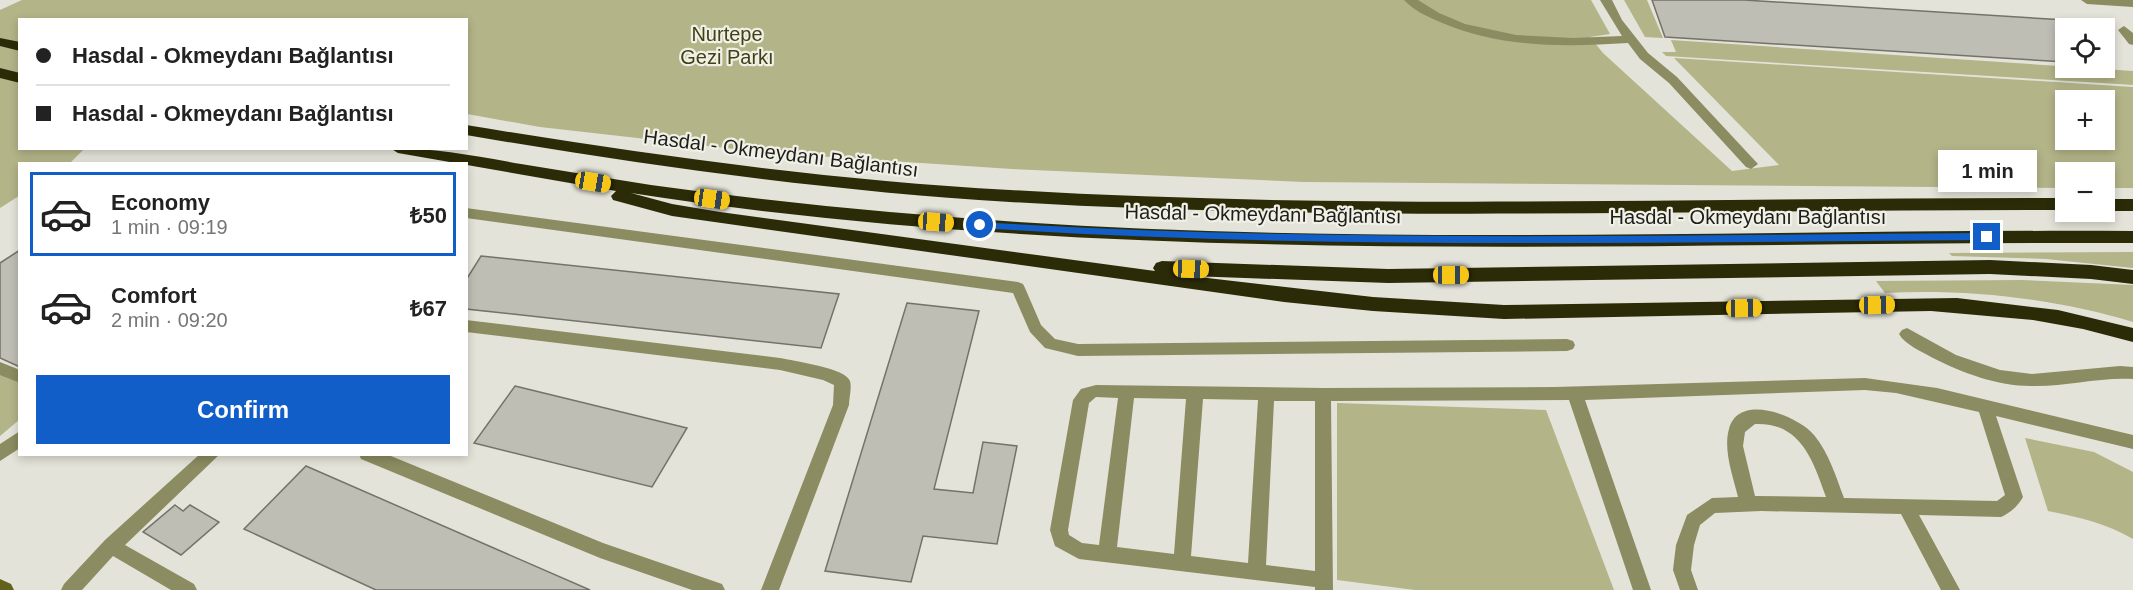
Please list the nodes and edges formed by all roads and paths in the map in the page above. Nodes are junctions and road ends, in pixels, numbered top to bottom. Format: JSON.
{"nodes":[{"id":1,"x":1410,"y":0,"type":"edge"},
{"id":2,"x":1606,"y":0,"type":"edge"},
{"id":3,"x":2087,"y":0,"type":"edge"},
{"id":4,"x":2133,"y":1,"type":"edge"},
{"id":5,"x":2124,"y":30,"type":"dead end"},
{"id":6,"x":1630,"y":39,"type":"junction"},
{"id":7,"x":2133,"y":41,"type":"edge"},
{"id":8,"x":0,"y":42,"type":"edge"},
{"id":9,"x":18,"y":46,"type":"edge"},
{"id":10,"x":0,"y":73,"type":"edge"},
{"id":11,"x":18,"y":78,"type":"edge"},
{"id":12,"x":468,"y":130,"type":"edge"},
{"id":13,"x":409,"y":150,"type":"edge"},
{"id":14,"x":1751,"y":164,"type":"dead end"},
{"id":15,"x":572,"y":179,"type":"junction"},
{"id":16,"x":2055,"y":204,"type":"edge"},
{"id":17,"x":2115,"y":205,"type":"edge"},
{"id":18,"x":2133,"y":205,"type":"edge"},
{"id":19,"x":468,"y":213,"type":"edge"},
{"id":20,"x":2133,"y":237,"type":"edge"},
{"id":21,"x":1094,"y":267,"type":"junction"},
{"id":22,"x":2133,"y":277,"type":"edge"},
{"id":23,"x":468,"y":326,"type":"edge"},
{"id":24,"x":1908,"y":334,"type":"dead end"},
{"id":25,"x":2133,"y":335,"type":"edge"},
{"id":26,"x":1567,"y":345,"type":"dead end"},
{"id":27,"x":0,"y":368,"type":"edge"},
{"id":28,"x":2133,"y":373,"type":"edge"},
{"id":29,"x":18,"y":376,"type":"edge"},
{"id":30,"x":1127,"y":392,"type":"junction"},
{"id":31,"x":1195,"y":393,"type":"junction"},
{"id":32,"x":1575,"y":393,"type":"junction"},
{"id":33,"x":1266,"y":394,"type":"junction"},
{"id":34,"x":1323,"y":395,"type":"junction"},
{"id":35,"x":1985,"y":406,"type":"junction"},
{"id":36,"x":18,"y":440,"type":"edge"},
{"id":37,"x":2133,"y":442,"type":"edge"},
{"id":38,"x":0,"y":454,"type":"edge"},
{"id":39,"x":210,"y":456,"type":"edge"},
{"id":40,"x":372,"y":456,"type":"edge"},
{"id":41,"x":1748,"y":503,"type":"junction"},
{"id":42,"x":1838,"y":505,"type":"junction"},
{"id":43,"x":1905,"y":507,"type":"junction"},
{"id":44,"x":111,"y":546,"type":"junction"},
{"id":45,"x":1107,"y":554,"type":"junction"},
{"id":46,"x":1182,"y":563,"type":"junction"},
{"id":47,"x":1257,"y":572,"type":"junction"},
{"id":48,"x":1324,"y":585,"type":"edge"},
{"id":49,"x":0,"y":587,"type":"edge"},
{"id":50,"x":5,"y":590,"type":"edge"},
{"id":51,"x":70,"y":590,"type":"edge"},
{"id":52,"x":188,"y":590,"type":"edge"},
{"id":53,"x":716,"y":590,"type":"edge"},
{"id":54,"x":770,"y":590,"type":"edge"},
{"id":55,"x":1642,"y":590,"type":"edge"},
{"id":56,"x":1689,"y":590,"type":"edge"},
{"id":57,"x":1951,"y":590,"type":"edge"}],
"edges":[{"from":1,"to":6,"type":"street"},
{"from":2,"to":6,"type":"street"},
{"from":3,"to":4,"type":"street"},
{"from":5,"to":7,"type":"street"},
{"from":6,"to":14,"type":"street"},
{"from":8,"to":9,"type":"highway"},
{"from":10,"to":11,"type":"highway"},
{"from":12,"to":16,"type":"highway","name":"Hasdal - Okmeydanı Bağlantısı"},
{"from":13,"to":15,"type":"highway","name":"Hasdal - Okmeydanı Bağlantısı"},
{"from":15,"to":20,"type":"highway","name":"Hasdal - Okmeydanı Bağlantısı"},
{"from":15,"to":21,"type":"highway"},
{"from":17,"to":18,"type":"highway"},
{"from":19,"to":26,"type":"street"},
{"from":21,"to":22,"type":"highway"},
{"from":21,"to":25,"type":"highway"},
{"from":23,"to":54,"type":"street"},
{"from":24,"to":28,"type":"street"},
{"from":27,"to":29,"type":"street"},
{"from":30,"to":31,"type":"street"},
{"from":30,"to":45,"type":"street"},
{"from":30,"to":45,"type":"street"},
{"from":31,"to":33,"type":"street"},
{"from":31,"to":46,"type":"street"},
{"from":32,"to":34,"type":"street"},
{"from":32,"to":35,"type":"street"},
{"from":32,"to":55,"type":"street"},
{"from":33,"to":34,"type":"street"},
{"from":33,"to":47,"type":"street"},
{"from":34,"to":48,"type":"street"},
{"from":35,"to":37,"type":"street"},
{"from":35,"to":43,"type":"street"},
{"from":36,"to":38,"type":"street"},
{"from":39,"to":44,"type":"street"},
{"from":40,"to":53,"type":"street"},
{"from":41,"to":42,"type":"street"},
{"from":41,"to":42,"type":"street"},
{"from":41,"to":56,"type":"street"},
{"from":42,"to":43,"type":"street"},
{"from":43,"to":57,"type":"street"},
{"from":44,"to":51,"type":"street"},
{"from":44,"to":52,"type":"street"},
{"from":45,"to":46,"type":"street"},
{"from":46,"to":47,"type":"street"},
{"from":47,"to":48,"type":"street"},
{"from":49,"to":50,"type":"main road"}]}
